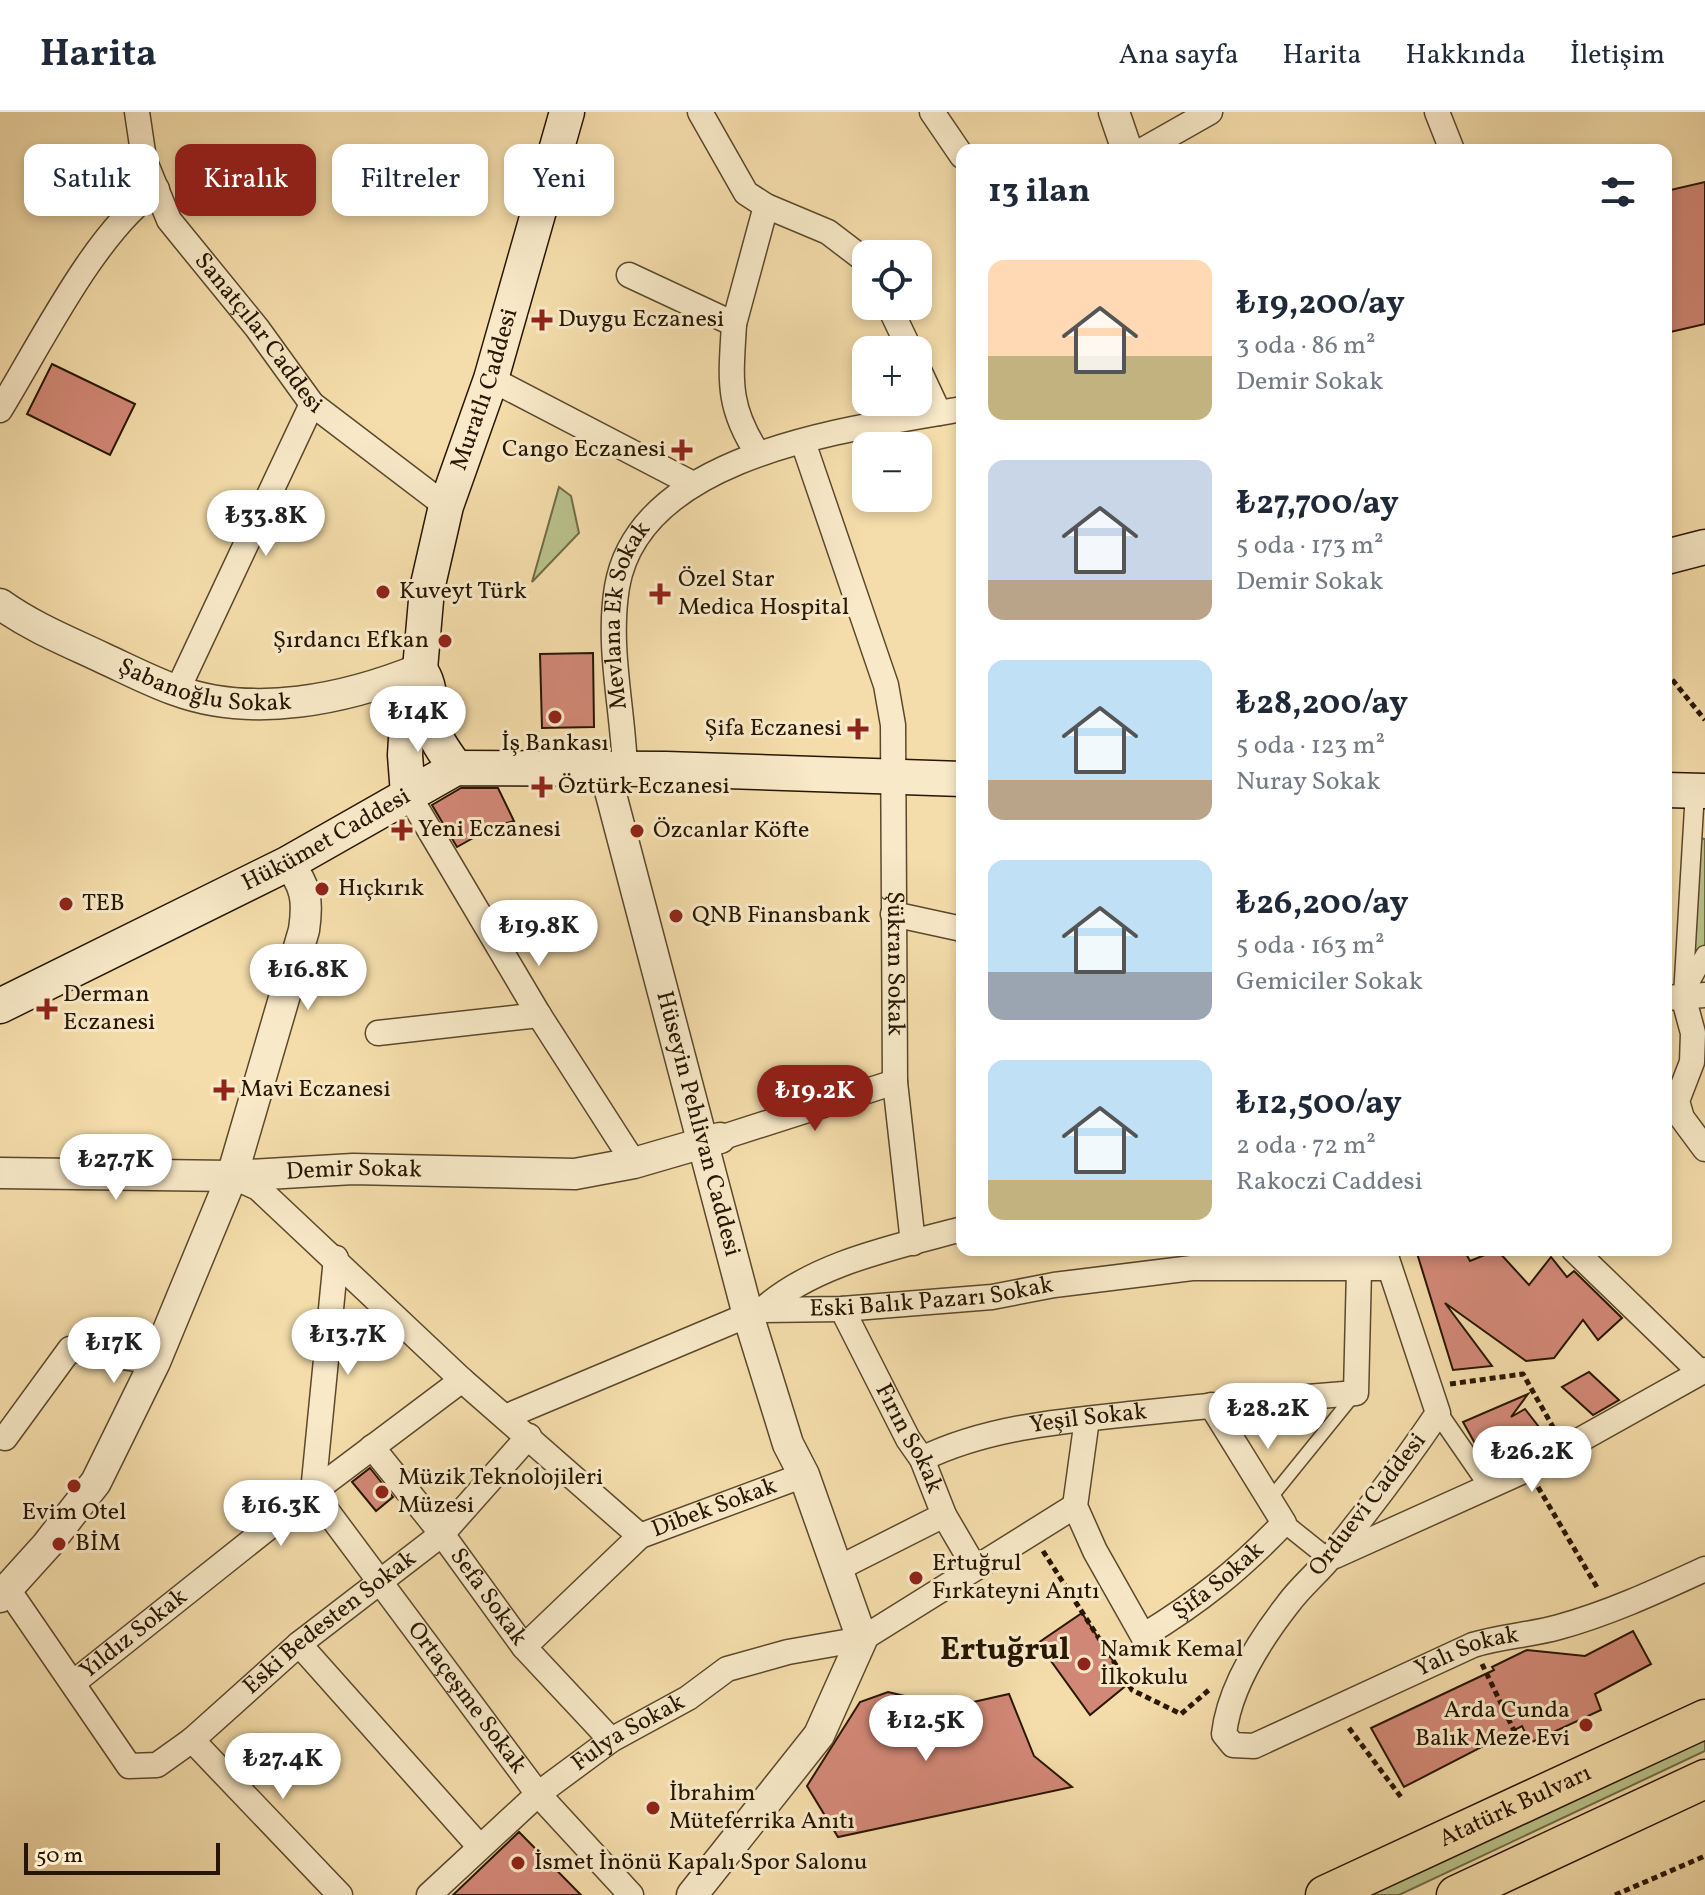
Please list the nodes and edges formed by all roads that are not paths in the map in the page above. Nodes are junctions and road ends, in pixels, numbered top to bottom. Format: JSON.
{"nodes":[{"id":1,"x":137,"y":112,"type":"edge"},
{"id":2,"x":700,"y":112,"type":"edge"},
{"id":3,"x":932,"y":112,"type":"edge"},
{"id":4,"x":1114,"y":112,"type":"edge"},
{"id":5,"x":1210,"y":112,"type":"edge"},
{"id":6,"x":1437,"y":112,"type":"edge"},
{"id":7,"x":558,"y":116,"type":"edge"},
{"id":8,"x":142,"y":144,"type":"edge"},
{"id":9,"x":1125,"y":144,"type":"edge"},
{"id":10,"x":1154,"y":144,"type":"edge"},
{"id":11,"x":1450,"y":144,"type":"edge"},
{"id":12,"x":956,"y":147,"type":"edge"},
{"id":13,"x":159,"y":194,"type":"edge"},
{"id":14,"x":766,"y":206,"type":"junction"},
{"id":15,"x":125,"y":216,"type":"edge"},
{"id":16,"x":852,"y":250,"type":"edge"},
{"id":17,"x":629,"y":275,"type":"dead end"},
{"id":18,"x":734,"y":324,"type":"junction"},
{"id":19,"x":491,"y":379,"type":"junction"},
{"id":20,"x":932,"y":387,"type":"edge"},
{"id":21,"x":312,"y":404,"type":"junction"},
{"id":22,"x":0,"y":410,"type":"edge"},
{"id":23,"x":950,"y":411,"type":"edge"},
{"id":24,"x":803,"y":442,"type":"junction"},
{"id":25,"x":758,"y":454,"type":"junction"},
{"id":26,"x":691,"y":483,"type":"junction"},
{"id":27,"x":446,"y":506,"type":"junction"},
{"id":28,"x":1705,"y":547,"type":"edge"},
{"id":29,"x":1672,"y":555,"type":"edge"},
{"id":30,"x":0,"y":604,"type":"edge"},
{"id":31,"x":420,"y":669,"type":"junction"},
{"id":32,"x":177,"y":691,"type":"junction"},
{"id":33,"x":456,"y":768,"type":"junction"},
{"id":34,"x":615,"y":768,"type":"junction"},
{"id":35,"x":892,"y":778,"type":"junction"},
{"id":36,"x":956,"y":779,"type":"edge"},
{"id":37,"x":1689,"y":791,"type":"edge"},
{"id":38,"x":408,"y":794,"type":"junction"},
{"id":39,"x":287,"y":864,"type":"junction"},
{"id":40,"x":893,"y":914,"type":"junction"},
{"id":41,"x":956,"y":928,"type":"edge"},
{"id":42,"x":1705,"y":955,"type":"edge"},
{"id":43,"x":1685,"y":996,"type":"edge"},
{"id":44,"x":0,"y":1006,"type":"edge"},
{"id":45,"x":539,"y":1015,"type":"junction"},
{"id":46,"x":378,"y":1033,"type":"dead end"},
{"id":47,"x":895,"y":1082,"type":"junction"},
{"id":48,"x":712,"y":1141,"type":"junction"},
{"id":49,"x":1705,"y":1149,"type":"edge"},
{"id":50,"x":634,"y":1163,"type":"junction"},
{"id":51,"x":0,"y":1173,"type":"edge"},
{"id":52,"x":232,"y":1176,"type":"junction"},
{"id":53,"x":956,"y":1231,"type":"edge"},
{"id":54,"x":913,"y":1243,"type":"junction"},
{"id":55,"x":1580,"y":1256,"type":"edge"},
{"id":56,"x":336,"y":1258,"type":"junction"},
{"id":57,"x":1386,"y":1259,"type":"edge"},
{"id":58,"x":1359,"y":1270,"type":"junction"},
{"id":59,"x":842,"y":1309,"type":"junction"},
{"id":60,"x":755,"y":1313,"type":"junction"},
{"id":61,"x":155,"y":1362,"type":"junction"},
{"id":62,"x":1703,"y":1371,"type":"edge"},
{"id":63,"x":462,"y":1380,"type":"junction"},
{"id":64,"x":1356,"y":1393,"type":"junction"},
{"id":65,"x":1211,"y":1405,"type":"junction"},
{"id":66,"x":1438,"y":1413,"type":"junction"},
{"id":67,"x":505,"y":1417,"type":"junction"},
{"id":68,"x":1087,"y":1419,"type":"junction"},
{"id":69,"x":529,"y":1436,"type":"junction"},
{"id":70,"x":5,"y":1438,"type":"dead end"},
{"id":71,"x":372,"y":1447,"type":"junction"},
{"id":72,"x":922,"y":1459,"type":"junction"},
{"id":73,"x":804,"y":1475,"type":"junction"},
{"id":74,"x":1489,"y":1487,"type":"junction"},
{"id":75,"x":313,"y":1492,"type":"junction"},
{"id":76,"x":1269,"y":1500,"type":"junction"},
{"id":77,"x":1075,"y":1506,"type":"junction"},
{"id":78,"x":944,"y":1515,"type":"junction"},
{"id":79,"x":1284,"y":1523,"type":"junction"},
{"id":80,"x":442,"y":1534,"type":"junction"},
{"id":81,"x":640,"y":1536,"type":"junction"},
{"id":82,"x":1329,"y":1559,"type":"junction"},
{"id":83,"x":975,"y":1568,"type":"junction"},
{"id":84,"x":837,"y":1569,"type":"junction"},
{"id":85,"x":1705,"y":1569,"type":"edge"},
{"id":86,"x":380,"y":1583,"type":"junction"},
{"id":87,"x":4,"y":1592,"type":"edge"},
{"id":88,"x":862,"y":1639,"type":"junction"},
{"id":89,"x":299,"y":1644,"type":"junction"},
{"id":90,"x":524,"y":1647,"type":"junction"},
{"id":91,"x":73,"y":1683,"type":"junction"},
{"id":92,"x":1705,"y":1719,"type":"edge"},
{"id":93,"x":192,"y":1740,"type":"junction"},
{"id":94,"x":611,"y":1740,"type":"junction"},
{"id":95,"x":1233,"y":1745,"type":"joint"},
{"id":96,"x":1705,"y":1779,"type":"edge"},
{"id":97,"x":538,"y":1794,"type":"junction"},
{"id":98,"x":479,"y":1846,"type":"junction"},
{"id":99,"x":340,"y":1895,"type":"edge"},
{"id":100,"x":429,"y":1895,"type":"edge"},
{"id":101,"x":631,"y":1895,"type":"edge"},
{"id":102,"x":692,"y":1895,"type":"edge"},
{"id":103,"x":1325,"y":1895,"type":"edge"},
{"id":104,"x":1456,"y":1895,"type":"edge"}],
"edges":[{"from":1,"to":8,"type":"street","name":"Sanatçılar Caddesi"},
{"from":2,"to":14,"type":"street"},
{"from":3,"to":12,"type":"street"},
{"from":4,"to":9,"type":"street"},
{"from":5,"to":10,"type":"street"},
{"from":6,"to":11,"type":"street"},
{"from":7,"to":19,"type":"main road","name":"Muratlı Caddesi"},
{"from":13,"to":21,"type":"street","name":"Sanatçılar Caddesi"},
{"from":14,"to":16,"type":"street"},
{"from":14,"to":18,"type":"street"},
{"from":15,"to":22,"type":"street"},
{"from":17,"to":18,"type":"street"},
{"from":18,"to":25,"type":"street"},
{"from":19,"to":26,"type":"street"},
{"from":19,"to":27,"type":"main road","name":"Muratlı Caddesi"},
{"from":20,"to":23,"type":"street"},
{"from":21,"to":27,"type":"street","name":"Sanatçılar Caddesi"},
{"from":21,"to":32,"type":"street"},
{"from":23,"to":24,"type":"street","name":"Mevlana Ek Sokak"},
{"from":24,"to":25,"type":"street","name":"Mevlana Ek Sokak"},
{"from":24,"to":35,"type":"street","name":"Şükran Sokak"},
{"from":25,"to":26,"type":"street","name":"Mevlana Ek Sokak"},
{"from":26,"to":34,"type":"street","name":"Mevlana Ek Sokak"},
{"from":27,"to":31,"type":"main road","name":"Muratlı Caddesi"},
{"from":28,"to":29,"type":"main road"},
{"from":30,"to":32,"type":"street","name":"Şabanoğlu Sokak"},
{"from":31,"to":32,"type":"street","name":"Şabanoğlu Sokak"},
{"from":31,"to":33,"type":"main road","name":"Muratlı Caddesi"},
{"from":31,"to":38,"type":"main road","name":"Muratlı Caddesi"},
{"from":33,"to":34,"type":"main road","name":"Hükümet Caddesi"},
{"from":33,"to":38,"type":"main road","name":"Hükümet Caddesi"},
{"from":34,"to":35,"type":"main road","name":"Hükümet Caddesi"},
{"from":34,"to":48,"type":"street","name":"Hüseyin Pehlivan Caddesi"},
{"from":35,"to":36,"type":"main road","name":"Hükümet Caddesi"},
{"from":35,"to":40,"type":"street","name":"Şükran Sokak"},
{"from":37,"to":43,"type":"street"},
{"from":38,"to":39,"type":"main road","name":"Hükümet Caddesi"},
{"from":38,"to":45,"type":"street"},
{"from":39,"to":44,"type":"main road","name":"Hükümet Caddesi"},
{"from":39,"to":52,"type":"street"},
{"from":40,"to":41,"type":"street"},
{"from":40,"to":47,"type":"street","name":"Şükran Sokak"},
{"from":42,"to":43,"type":"street"},
{"from":43,"to":49,"type":"street"},
{"from":45,"to":46,"type":"street"},
{"from":45,"to":50,"type":"street"},
{"from":47,"to":48,"type":"street","name":"Demir Sokak"},
{"from":47,"to":54,"type":"street","name":"Şükran Sokak"},
{"from":48,"to":50,"type":"street","name":"Demir Sokak"},
{"from":48,"to":60,"type":"street","name":"Hüseyin Pehlivan Caddesi"},
{"from":50,"to":52,"type":"street","name":"Demir Sokak"},
{"from":51,"to":52,"type":"street","name":"Demir Sokak"},
{"from":52,"to":56,"type":"street"},
{"from":52,"to":61,"type":"street"},
{"from":53,"to":54,"type":"street"},
{"from":54,"to":60,"type":"street"},
{"from":55,"to":62,"type":"street"},
{"from":56,"to":63,"type":"street"},
{"from":56,"to":75,"type":"street"},
{"from":57,"to":58,"type":"street","name":"Eski Balık Pazarı Sokak"},
{"from":57,"to":66,"type":"street","name":"Orduevi Caddesi"},
{"from":58,"to":59,"type":"street","name":"Eski Balık Pazarı Sokak"},
{"from":58,"to":64,"type":"street"},
{"from":59,"to":60,"type":"street","name":"Eski Balık Pazarı Sokak"},
{"from":59,"to":72,"type":"street","name":"Fırın Sokak"},
{"from":60,"to":67,"type":"street"},
{"from":60,"to":73,"type":"street","name":"Hüseyin Pehlivan Caddesi"},
{"from":61,"to":70,"type":"street"},
{"from":61,"to":87,"type":"street"},
{"from":62,"to":74,"type":"street"},
{"from":63,"to":67,"type":"street"},
{"from":63,"to":71,"type":"street","name":"Yıldız Sokak"},
{"from":64,"to":65,"type":"street","name":"Yeşil Sokak"},
{"from":64,"to":76,"type":"lane"},
{"from":65,"to":68,"type":"street","name":"Yeşil Sokak"},
{"from":65,"to":76,"type":"street"},
{"from":66,"to":74,"type":"street"},
{"from":66,"to":82,"type":"street","name":"Orduevi Caddesi"},
{"from":67,"to":69,"type":"street"},
{"from":68,"to":72,"type":"street","name":"Yeşil Sokak"},
{"from":68,"to":77,"type":"street"},
{"from":69,"to":80,"type":"street","name":"Eski Bedesten Sokak"},
{"from":69,"to":81,"type":"street"},
{"from":71,"to":75,"type":"street","name":"Yıldız Sokak"},
{"from":71,"to":80,"type":"street","name":"Sefa Sokak"},
{"from":72,"to":78,"type":"street","name":"Fırın Sokak"},
{"from":73,"to":81,"type":"street","name":"Dibek Sokak"},
{"from":73,"to":84,"type":"street","name":"Hüseyin Pehlivan Caddesi"},
{"from":74,"to":82,"type":"street"},
{"from":75,"to":86,"type":"street","name":"Ortaçeşme Sokak"},
{"from":75,"to":91,"type":"street","name":"Yıldız Sokak"},
{"from":76,"to":79,"type":"street"},
{"from":77,"to":79,"type":"street","name":"Şifa Sokak"},
{"from":77,"to":83,"type":"street"},
{"from":78,"to":83,"type":"street","name":"Fırın Sokak"},
{"from":78,"to":84,"type":"street"},
{"from":79,"to":82,"type":"street"},
{"from":80,"to":86,"type":"street","name":"Eski Bedesten Sokak"},
{"from":80,"to":90,"type":"street","name":"Sefa Sokak"},
{"from":81,"to":90,"type":"street","name":"Dibek Sokak"},
{"from":82,"to":95,"type":"street","name":"Orduevi Caddesi"},
{"from":83,"to":88,"type":"street"},
{"from":84,"to":88,"type":"street","name":"Hüseyin Pehlivan Caddesi"},
{"from":85,"to":95,"type":"street","name":"Yalı Sokak"},
{"from":86,"to":89,"type":"street","name":"Eski Bedesten Sokak"},
{"from":86,"to":97,"type":"street","name":"Ortaçeşme Sokak"},
{"from":87,"to":91,"type":"street","name":"Eski Bedesten Sokak"},
{"from":88,"to":94,"type":"street","name":"Fulya Sokak"},
{"from":88,"to":102,"type":"street"},
{"from":89,"to":93,"type":"street","name":"Eski Bedesten Sokak"},
{"from":89,"to":98,"type":"street"},
{"from":90,"to":94,"type":"street","name":"Sefa Sokak"},
{"from":91,"to":93,"type":"street","name":"Eski Bedesten Sokak"},
{"from":92,"to":103,"type":"main road","name":"Atatürk Bulvarı"},
{"from":93,"to":99,"type":"street"},
{"from":94,"to":97,"type":"street","name":"Fulya Sokak"},
{"from":96,"to":104,"type":"main road"},
{"from":97,"to":98,"type":"street","name":"Fulya Sokak"},
{"from":97,"to":101,"type":"street","name":"Ortaçeşme Sokak"},
{"from":98,"to":100,"type":"street","name":"Fulya Sokak"}]}
